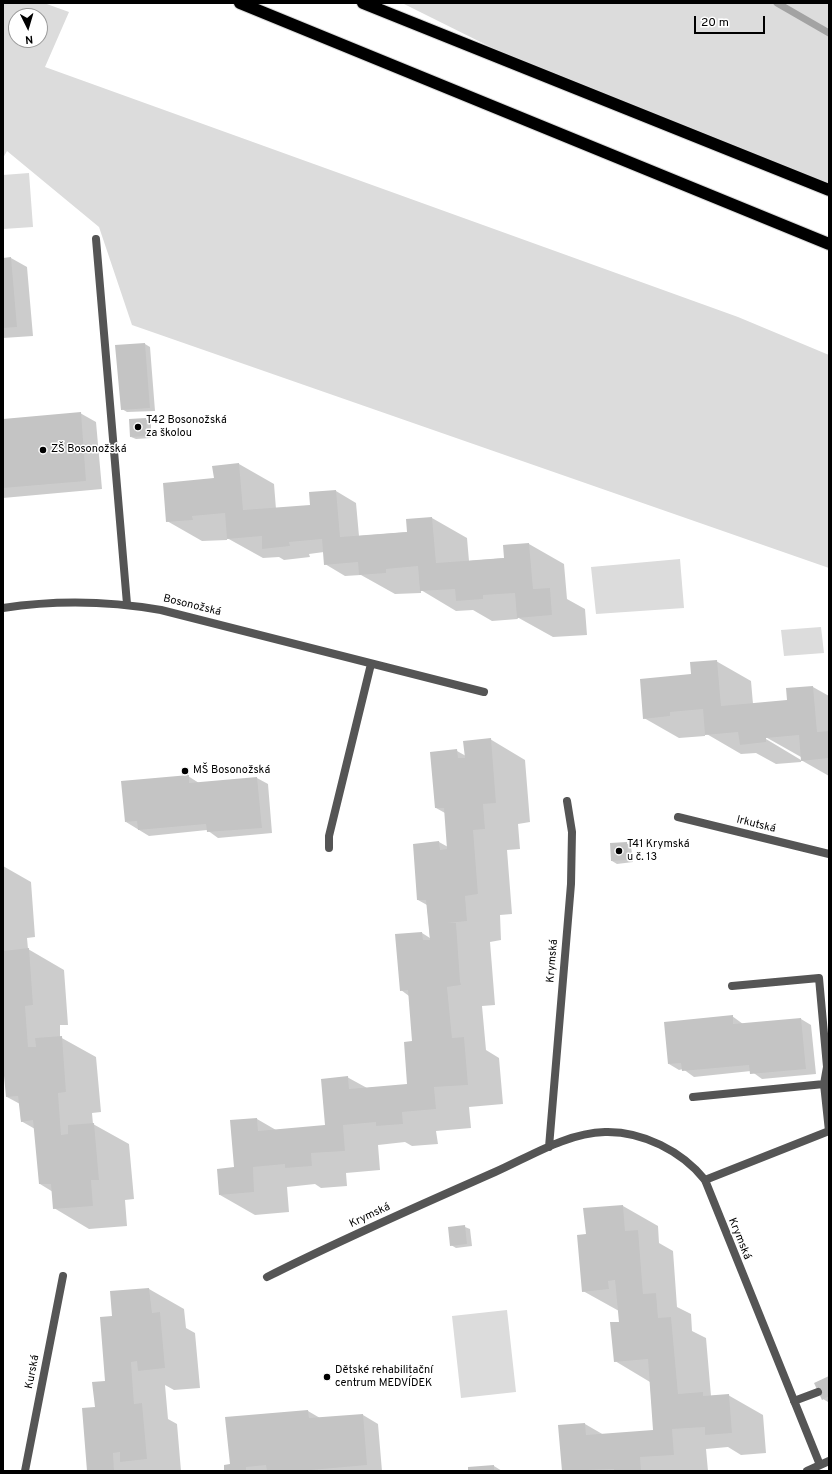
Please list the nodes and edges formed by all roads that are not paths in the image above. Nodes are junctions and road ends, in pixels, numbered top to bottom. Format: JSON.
{"nodes":[{"id":1,"x":240,"y":3,"type":"edge"},
{"id":2,"x":363,"y":3,"type":"edge"},
{"id":3,"x":829,"y":190,"type":"edge"},
{"id":4,"x":96,"y":239,"type":"dead end"},
{"id":5,"x":829,"y":244,"type":"edge"},
{"id":6,"x":127,"y":604,"type":"junction"},
{"id":7,"x":3,"y":608,"type":"edge"},
{"id":8,"x":371,"y":664,"type":"junction"},
{"id":9,"x":484,"y":692,"type":"dead end"},
{"id":10,"x":567,"y":801,"type":"dead end"},
{"id":11,"x":678,"y":817,"type":"dead end"},
{"id":12,"x":329,"y":848,"type":"dead end"},
{"id":13,"x":829,"y":854,"type":"edge"},
{"id":14,"x":732,"y":986,"type":"dead end"},
{"id":15,"x":824,"y":1084,"type":"junction"},
{"id":16,"x":693,"y":1097,"type":"dead end"},
{"id":17,"x":549,"y":1147,"type":"junction"},
{"id":18,"x":704,"y":1180,"type":"junction"},
{"id":19,"x":63,"y":1276,"type":"dead end"},
{"id":20,"x":267,"y":1277,"type":"dead end"},
{"id":21,"x":818,"y":1392,"type":"dead end"},
{"id":22,"x":794,"y":1401,"type":"junction"},
{"id":23,"x":829,"y":1461,"type":"edge"},
{"id":24,"x":820,"y":1465,"type":"junction"},
{"id":25,"x":25,"y":1471,"type":"edge"},
{"id":26,"x":807,"y":1471,"type":"edge"}],
"edges":[{"from":1,"to":5,"type":"highway"},
{"from":2,"to":3,"type":"highway"},
{"from":4,"to":6,"type":"street"},
{"from":6,"to":7,"type":"street","name":"Bosonožská"},
{"from":6,"to":8,"type":"street","name":"Bosonožská"},
{"from":8,"to":9,"type":"street","name":"Bosonožská"},
{"from":8,"to":12,"type":"street"},
{"from":10,"to":17,"type":"street","name":"Krymská"},
{"from":11,"to":13,"type":"street","name":"Irkutská"},
{"from":14,"to":15,"type":"street"},
{"from":15,"to":16,"type":"street"},
{"from":15,"to":18,"type":"street"},
{"from":17,"to":18,"type":"street","name":"Krymská"},
{"from":17,"to":20,"type":"street","name":"Krymská"},
{"from":18,"to":22,"type":"street","name":"Krymská"},
{"from":19,"to":25,"type":"street","name":"Kurská"},
{"from":21,"to":22,"type":"street"},
{"from":22,"to":24,"type":"street","name":"Krymská"},
{"from":23,"to":24,"type":"street"},
{"from":24,"to":26,"type":"street"}]}
